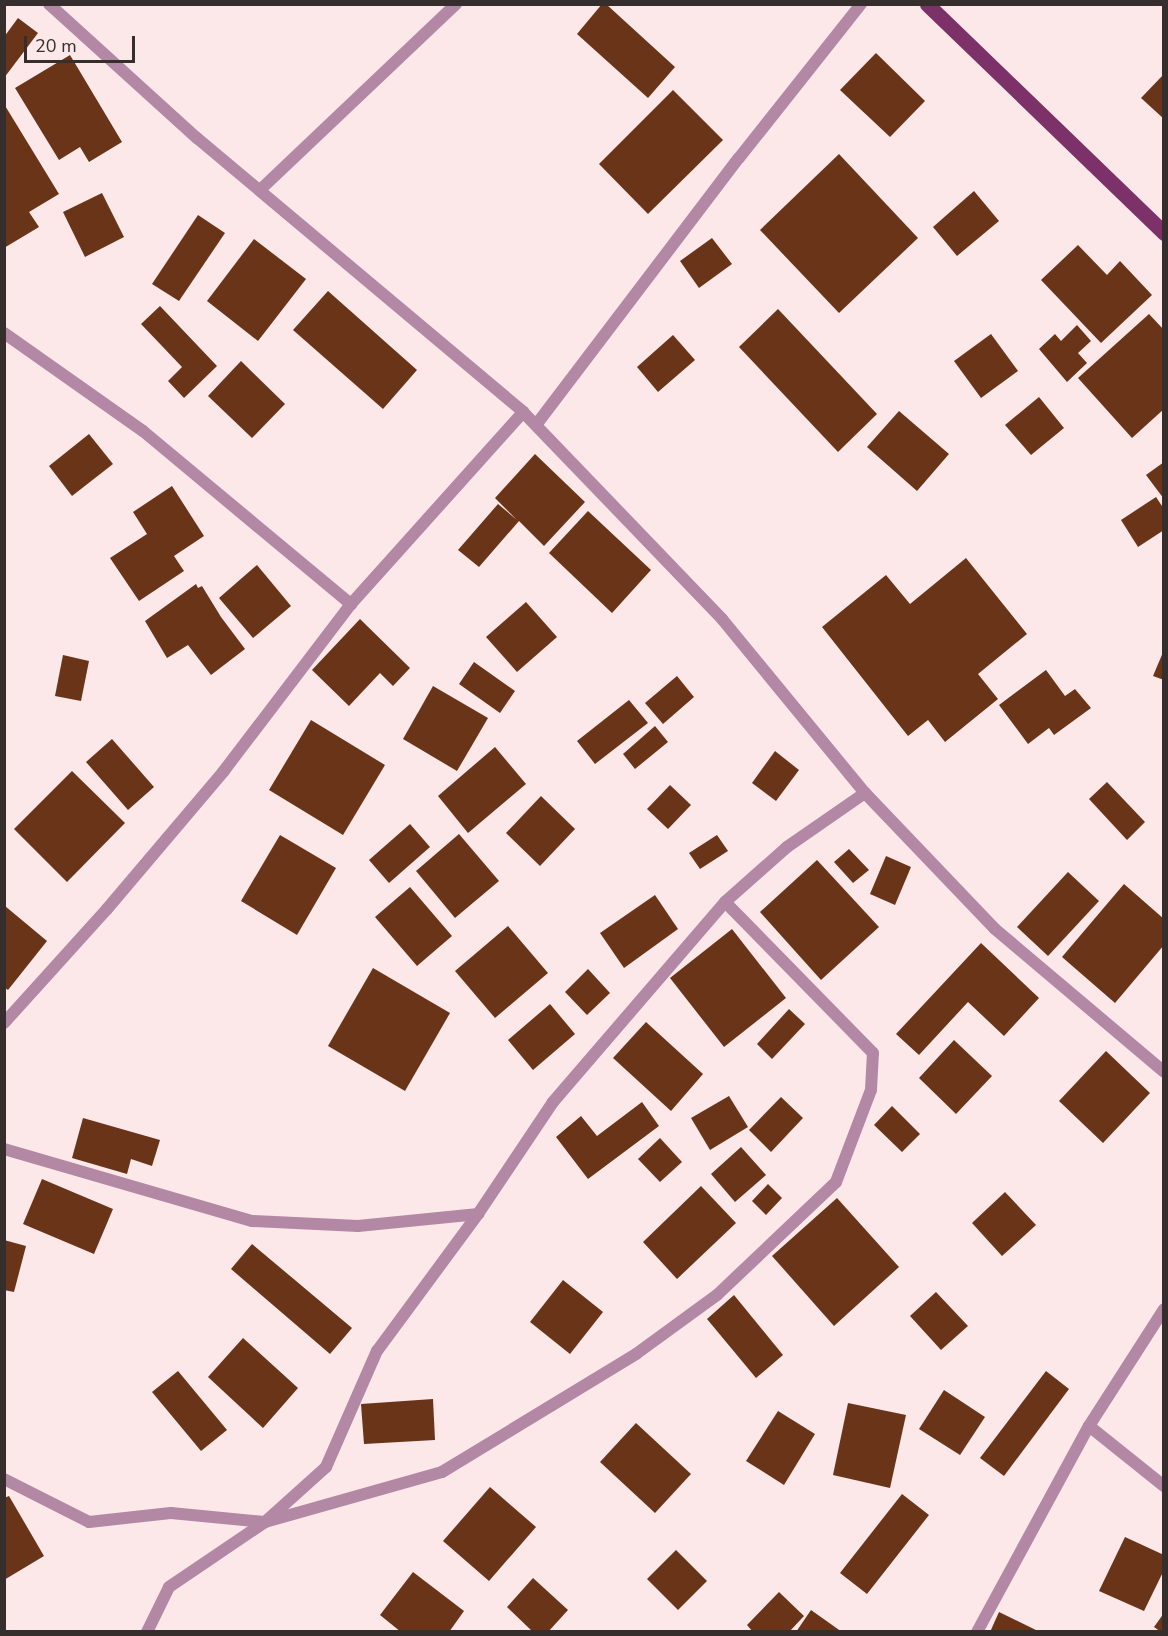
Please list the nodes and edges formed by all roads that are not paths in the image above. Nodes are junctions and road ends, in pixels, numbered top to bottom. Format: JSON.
{"nodes":[{"id":1,"x":49,"y":4,"type":"edge"},
{"id":2,"x":456,"y":4,"type":"edge"},
{"id":3,"x":861,"y":4,"type":"edge"},
{"id":4,"x":927,"y":4,"type":"edge"},
{"id":5,"x":260,"y":190,"type":"junction"},
{"id":6,"x":1164,"y":233,"type":"edge"},
{"id":7,"x":4,"y":333,"type":"edge"},
{"id":8,"x":523,"y":412,"type":"junction"},
{"id":9,"x":536,"y":425,"type":"junction"},
{"id":10,"x":351,"y":604,"type":"junction"},
{"id":11,"x":865,"y":793,"type":"junction"},
{"id":12,"x":725,"y":902,"type":"junction"},
{"id":13,"x":4,"y":1023,"type":"edge"},
{"id":14,"x":1164,"y":1072,"type":"edge"},
{"id":15,"x":4,"y":1149,"type":"edge"},
{"id":16,"x":478,"y":1214,"type":"junction"},
{"id":17,"x":1164,"y":1309,"type":"edge"},
{"id":18,"x":1089,"y":1426,"type":"junction"},
{"id":19,"x":4,"y":1479,"type":"edge"},
{"id":20,"x":19,"y":1486,"type":"junction"},
{"id":21,"x":1164,"y":1486,"type":"edge"},
{"id":22,"x":4,"y":1491,"type":"edge"},
{"id":23,"x":265,"y":1522,"type":"junction"},
{"id":24,"x":147,"y":1632,"type":"edge"},
{"id":25,"x":977,"y":1632,"type":"edge"}],
"edges":[{"from":1,"to":5,"type":"street"},
{"from":2,"to":5,"type":"street"},
{"from":3,"to":9,"type":"street"},
{"from":4,"to":6,"type":"main road"},
{"from":5,"to":8,"type":"street"},
{"from":7,"to":10,"type":"street"},
{"from":8,"to":9,"type":"street"},
{"from":8,"to":10,"type":"street"},
{"from":9,"to":11,"type":"street"},
{"from":10,"to":13,"type":"street"},
{"from":11,"to":12,"type":"street"},
{"from":11,"to":14,"type":"street"},
{"from":12,"to":16,"type":"street"},
{"from":12,"to":23,"type":"street"},
{"from":15,"to":16,"type":"street"},
{"from":16,"to":23,"type":"street"},
{"from":17,"to":18,"type":"street"},
{"from":18,"to":21,"type":"street"},
{"from":18,"to":25,"type":"street"},
{"from":19,"to":20,"type":"street"},
{"from":20,"to":22,"type":"street"},
{"from":20,"to":23,"type":"street"},
{"from":23,"to":24,"type":"street"}]}
